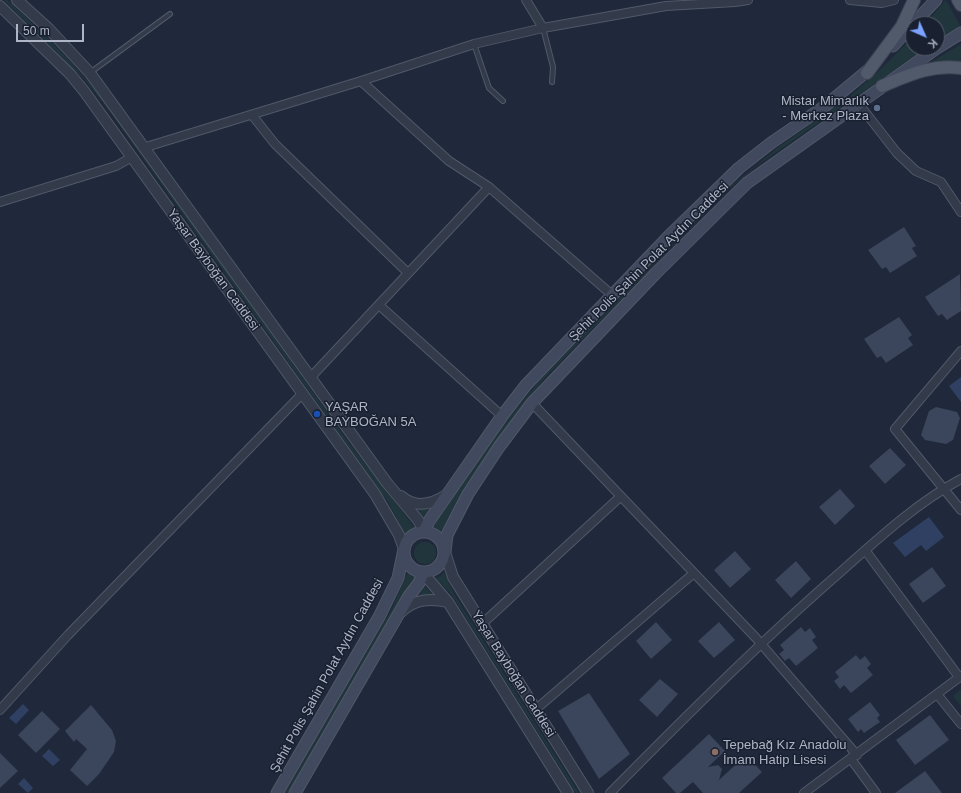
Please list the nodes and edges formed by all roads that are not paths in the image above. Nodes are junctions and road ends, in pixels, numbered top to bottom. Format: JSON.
{"nodes":[{"id":1,"x":17,"y":0,"type":"edge"},
{"id":2,"x":526,"y":0,"type":"edge"},
{"id":3,"x":748,"y":0,"type":"edge"},
{"id":4,"x":850,"y":0,"type":"edge"},
{"id":5,"x":894,"y":0,"type":"edge"},
{"id":6,"x":914,"y":0,"type":"edge"},
{"id":7,"x":936,"y":0,"type":"edge"},
{"id":8,"x":958,"y":0,"type":"edge"},
{"id":9,"x":961,"y":5,"type":"edge"},
{"id":10,"x":0,"y":6,"type":"edge"},
{"id":11,"x":170,"y":14,"type":"dead end"},
{"id":12,"x":921,"y":16,"type":"edge"},
{"id":13,"x":544,"y":28,"type":"junction"},
{"id":14,"x":905,"y":32,"type":"edge"},
{"id":15,"x":961,"y":33,"type":"edge"},
{"id":16,"x":945,"y":43,"type":"edge"},
{"id":17,"x":474,"y":44,"type":"junction"},
{"id":18,"x":925,"y":56,"type":"edge"},
{"id":19,"x":961,"y":68,"type":"edge"},
{"id":20,"x":90,"y":73,"type":"junction"},
{"id":21,"x":866,"y":73,"type":"junction"},
{"id":22,"x":361,"y":81,"type":"junction"},
{"id":23,"x":552,"y":82,"type":"dead end"},
{"id":24,"x":882,"y":86,"type":"junction"},
{"id":25,"x":503,"y":101,"type":"dead end"},
{"id":26,"x":858,"y":103,"type":"junction"},
{"id":27,"x":252,"y":115,"type":"junction"},
{"id":28,"x":146,"y":147,"type":"junction"},
{"id":29,"x":132,"y":157,"type":"junction"},
{"id":30,"x":489,"y":187,"type":"junction"},
{"id":31,"x":0,"y":202,"type":"edge"},
{"id":32,"x":961,"y":212,"type":"edge"},
{"id":33,"x":408,"y":273,"type":"junction"},
{"id":34,"x":612,"y":295,"type":"junction"},
{"id":35,"x":379,"y":305,"type":"junction"},
{"id":36,"x":961,"y":351,"type":"edge"},
{"id":37,"x":311,"y":377,"type":"junction"},
{"id":38,"x":303,"y":393,"type":"junction"},
{"id":39,"x":532,"y":403,"type":"junction"},
{"id":40,"x":502,"y":416,"type":"junction"},
{"id":41,"x":961,"y":479,"type":"edge"},
{"id":42,"x":387,"y":483,"type":"junction"},
{"id":43,"x":944,"y":488,"type":"junction"},
{"id":44,"x":449,"y":493,"type":"junction"},
{"id":45,"x":620,"y":497,"type":"junction"},
{"id":46,"x":961,"y":510,"type":"edge"},
{"id":47,"x":424,"y":531,"type":"junction"},
{"id":48,"x":404,"y":549,"type":"junction"},
{"id":49,"x":865,"y":550,"type":"junction"},
{"id":50,"x":445,"y":552,"type":"junction"},
{"id":51,"x":423,"y":573,"type":"junction"},
{"id":52,"x":694,"y":573,"type":"junction"},
{"id":53,"x":448,"y":602,"type":"junction"},
{"id":54,"x":398,"y":614,"type":"junction"},
{"id":55,"x":482,"y":624,"type":"junction"},
{"id":56,"x":761,"y":643,"type":"junction"},
{"id":57,"x":960,"y":676,"type":"edge"},
{"id":58,"x":936,"y":694,"type":"junction"},
{"id":59,"x":0,"y":710,"type":"edge"},
{"id":60,"x":535,"y":710,"type":"junction"},
{"id":61,"x":961,"y":724,"type":"edge"},
{"id":62,"x":854,"y":757,"type":"junction"},
{"id":63,"x":277,"y":793,"type":"edge"},
{"id":64,"x":295,"y":793,"type":"edge"},
{"id":65,"x":568,"y":793,"type":"edge"},
{"id":66,"x":588,"y":793,"type":"edge"},
{"id":67,"x":610,"y":793,"type":"edge"},
{"id":68,"x":804,"y":793,"type":"edge"},
{"id":69,"x":876,"y":793,"type":"edge"}],
"edges":[{"from":1,"to":20,"type":"street","name":"Yaşar Bayboğan Caddesi"},
{"from":2,"to":13,"type":"street"},
{"from":3,"to":13,"type":"street"},
{"from":4,"to":5,"type":"street"},
{"from":6,"to":21,"type":"main road"},
{"from":7,"to":12,"type":"main road","name":"Şehit Polis Şahin Polat Aydın Caddesi"},
{"from":8,"to":9,"type":"main road"},
{"from":10,"to":29,"type":"street","name":"Yaşar Bayboğan Caddesi"},
{"from":11,"to":20,"type":"lane"},
{"from":13,"to":17,"type":"street"},
{"from":13,"to":23,"type":"lane"},
{"from":14,"to":21,"type":"main road","name":"Şehit Polis Şahin Polat Aydın Caddesi"},
{"from":15,"to":16,"type":"main road","name":"Şehit Polis Şahin Polat Aydın Caddesi"},
{"from":17,"to":22,"type":"street"},
{"from":17,"to":25,"type":"lane"},
{"from":18,"to":24,"type":"main road","name":"Şehit Polis Şahin Polat Aydın Caddesi"},
{"from":19,"to":24,"type":"main road"},
{"from":20,"to":28,"type":"street","name":"Yaşar Bayboğan Caddesi"},
{"from":21,"to":34,"type":"main road","name":"Şehit Polis Şahin Polat Aydın Caddesi"},
{"from":22,"to":27,"type":"street"},
{"from":22,"to":30,"type":"street"},
{"from":24,"to":26,"type":"main road","name":"Şehit Polis Şahin Polat Aydın Caddesi"},
{"from":26,"to":32,"type":"street"},
{"from":26,"to":39,"type":"main road","name":"Şehit Polis Şahin Polat Aydın Caddesi"},
{"from":27,"to":28,"type":"street"},
{"from":27,"to":33,"type":"street"},
{"from":28,"to":37,"type":"street","name":"Yaşar Bayboğan Caddesi"},
{"from":29,"to":31,"type":"street"},
{"from":29,"to":38,"type":"street","name":"Yaşar Bayboğan Caddesi"},
{"from":30,"to":33,"type":"street"},
{"from":30,"to":34,"type":"street"},
{"from":33,"to":35,"type":"street"},
{"from":34,"to":40,"type":"main road","name":"Şehit Polis Şahin Polat Aydın Caddesi"},
{"from":35,"to":37,"type":"street"},
{"from":35,"to":40,"type":"street"},
{"from":36,"to":43,"type":"street"},
{"from":37,"to":42,"type":"street","name":"Yaşar Bayboğan Caddesi"},
{"from":38,"to":48,"type":"street","name":"Yaşar Bayboğan Caddesi"},
{"from":38,"to":59,"type":"street"},
{"from":39,"to":45,"type":"street"},
{"from":39,"to":50,"type":"main road","name":"Şehit Polis Şahin Polat Aydın Caddesi"},
{"from":40,"to":44,"type":"main road","name":"Şehit Polis Şahin Polat Aydın Caddesi"},
{"from":41,"to":43,"type":"street"},
{"from":42,"to":44,"type":"street"},
{"from":42,"to":47,"type":"street","name":"Yaşar Bayboğan Caddesi"},
{"from":43,"to":46,"type":"street"},
{"from":43,"to":49,"type":"street"},
{"from":44,"to":47,"type":"main road","name":"Şehit Polis Şahin Polat Aydın Caddesi"},
{"from":45,"to":52,"type":"street"},
{"from":45,"to":55,"type":"street"},
{"from":47,"to":48,"type":"main road"},
{"from":47,"to":50,"type":"main road"},
{"from":48,"to":51,"type":"main road"},
{"from":48,"to":63,"type":"main road","name":"Şehit Polis Şahin Polat Aydın Caddesi"},
{"from":49,"to":56,"type":"street"},
{"from":49,"to":57,"type":"street"},
{"from":50,"to":51,"type":"main road"},
{"from":50,"to":55,"type":"street","name":"Yaşar Bayboğan Caddesi"},
{"from":51,"to":53,"type":"street","name":"Yaşar Bayboğan Caddesi"},
{"from":51,"to":54,"type":"main road"},
{"from":52,"to":56,"type":"street"},
{"from":52,"to":60,"type":"street"},
{"from":53,"to":54,"type":"street"},
{"from":53,"to":65,"type":"street","name":"Yaşar Bayboğan Caddesi"},
{"from":54,"to":64,"type":"main road"},
{"from":55,"to":60,"type":"street","name":"Yaşar Bayboğan Caddesi"},
{"from":56,"to":62,"type":"street"},
{"from":56,"to":67,"type":"street"},
{"from":57,"to":58,"type":"street"},
{"from":58,"to":61,"type":"street"},
{"from":58,"to":62,"type":"street"},
{"from":60,"to":66,"type":"street","name":"Yaşar Bayboğan Caddesi"},
{"from":62,"to":68,"type":"street"},
{"from":62,"to":69,"type":"street"}]}
